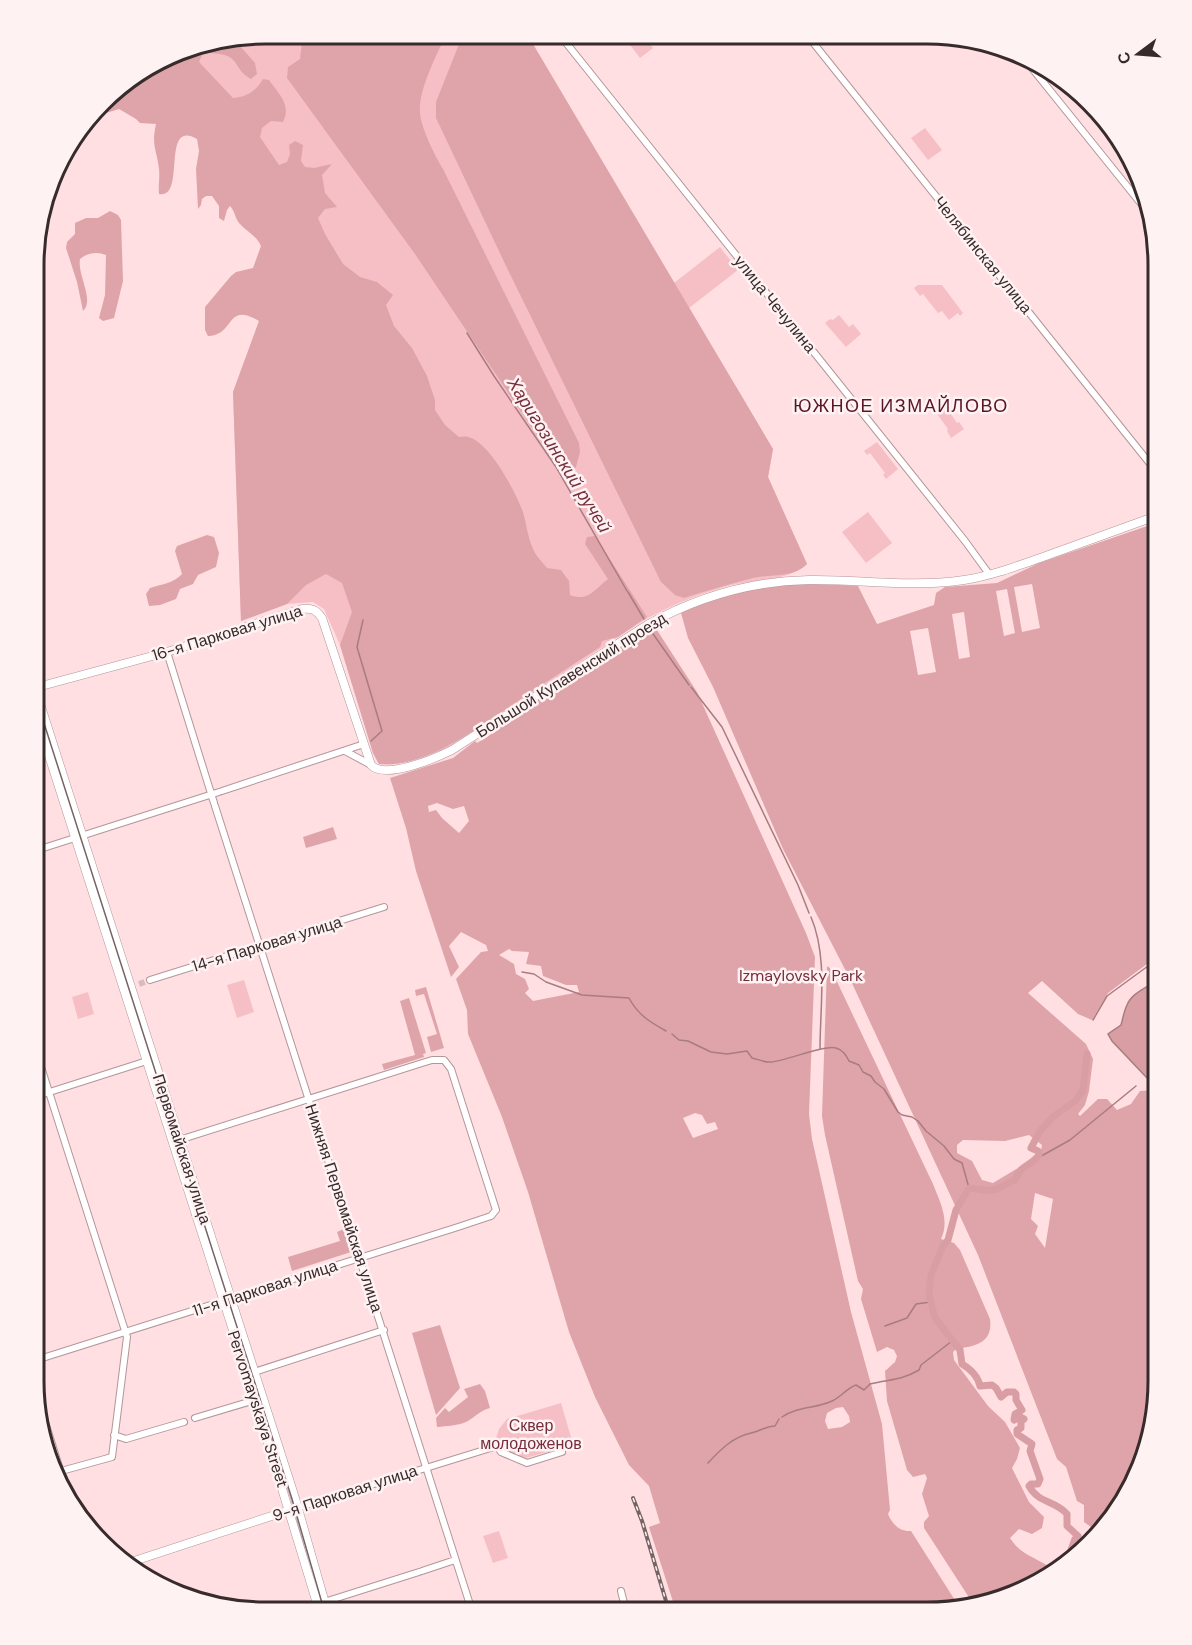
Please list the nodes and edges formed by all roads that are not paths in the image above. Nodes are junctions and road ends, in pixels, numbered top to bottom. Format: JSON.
{"nodes":[{"id":1,"x":567,"y":44,"type":"edge"},
{"id":2,"x":814,"y":44,"type":"edge"},
{"id":3,"x":1034,"y":71,"type":"edge"},
{"id":4,"x":1139,"y":202,"type":"edge"},
{"id":5,"x":1148,"y":461,"type":"edge"},
{"id":6,"x":1148,"y":518,"type":"edge"},
{"id":7,"x":989,"y":574,"type":"junction"},
{"id":8,"x":166,"y":652,"type":"junction"},
{"id":9,"x":44,"y":686,"type":"edge"},
{"id":10,"x":44,"y":718,"type":"edge"},
{"id":11,"x":44,"y":737,"type":"edge"},
{"id":12,"x":363,"y":744,"type":"junction"},
{"id":13,"x":345,"y":751,"type":"junction"},
{"id":14,"x":371,"y":765,"type":"junction"},
{"id":15,"x":211,"y":795,"type":"junction"},
{"id":16,"x":79,"y":836,"type":"junction"},
{"id":17,"x":44,"y":848,"type":"edge"},
{"id":18,"x":384,"y":907,"type":"dead end"},
{"id":19,"x":260,"y":946,"type":"junction"},
{"id":20,"x":150,"y":980,"type":"tunnel mouth"},
{"id":21,"x":139,"y":984,"type":"tunnel mouth"},
{"id":22,"x":127,"y":988,"type":"junction"},
{"id":23,"x":150,"y":1060,"type":"junction"},
{"id":24,"x":44,"y":1074,"type":"edge"},
{"id":25,"x":50,"y":1092,"type":"junction"},
{"id":26,"x":44,"y":1094,"type":"edge"},
{"id":27,"x":309,"y":1100,"type":"junction"},
{"id":28,"x":176,"y":1141,"type":"junction"},
{"id":29,"x":360,"y":1258,"type":"junction"},
{"id":30,"x":228,"y":1300,"type":"junction"},
{"id":31,"x":384,"y":1330,"type":"junction"},
{"id":32,"x":126,"y":1332,"type":"junction"},
{"id":33,"x":44,"y":1358,"type":"edge"},
{"id":34,"x":251,"y":1373,"type":"junction"},
{"id":35,"x":255,"y":1400,"type":"junction"},
{"id":36,"x":195,"y":1418,"type":"dead end"},
{"id":37,"x":184,"y":1422,"type":"dead end"},
{"id":38,"x":114,"y":1435,"type":"junction"},
{"id":39,"x":562,"y":1452,"type":"dead end"},
{"id":40,"x":425,"y":1468,"type":"junction"},
{"id":41,"x":63,"y":1470,"type":"edge"},
{"id":42,"x":294,"y":1509,"type":"junction"},
{"id":43,"x":137,"y":1560,"type":"edge"},
{"id":44,"x":455,"y":1560,"type":"junction"},
{"id":45,"x":621,"y":1590,"type":"dead end"},
{"id":46,"x":319,"y":1602,"type":"edge"},
{"id":47,"x":329,"y":1602,"type":"edge"},
{"id":48,"x":469,"y":1602,"type":"edge"},
{"id":49,"x":624,"y":1602,"type":"edge"}],
"edges":[{"from":1,"to":7,"type":"street","name":"улица Чечулина"},
{"from":2,"to":5,"type":"street","name":"Челябинская улица"},
{"from":3,"to":4,"type":"street"},
{"from":6,"to":7,"type":"main road","name":"Большой Купавенский проезд"},
{"from":7,"to":14,"type":"main road","name":"Большой Купавенский проезд"},
{"from":8,"to":9,"type":"main road","name":"16-я Парковая улица"},
{"from":8,"to":12,"type":"main road","name":"16-я Парковая улица"},
{"from":8,"to":15,"type":"street","name":"Нижняя Первомайская улица"},
{"from":10,"to":16,"type":"main road","name":"Первомайская улица"},
{"from":11,"to":16,"type":"main road","name":"Первомайская улица"},
{"from":12,"to":13,"type":"street"},
{"from":12,"to":14,"type":"main road"},
{"from":13,"to":14,"type":"street"},
{"from":13,"to":15,"type":"street"},
{"from":15,"to":16,"type":"street"},
{"from":15,"to":19,"type":"street","name":"Нижняя Первомайская улица"},
{"from":16,"to":17,"type":"street"},
{"from":16,"to":22,"type":"main road","name":"Первомайская улица"},
{"from":18,"to":19,"type":"street","name":"14-я Парковая улица"},
{"from":19,"to":20,"type":"street","name":"14-я Парковая улица"},
{"from":19,"to":27,"type":"street","name":"Нижняя Первомайская улица"},
{"from":21,"to":22,"type":"street"},
{"from":22,"to":23,"type":"main road","name":"Первомайская улица"},
{"from":23,"to":25,"type":"street"},
{"from":23,"to":28,"type":"main road","name":"Первомайская улица"},
{"from":24,"to":25,"type":"street"},
{"from":25,"to":26,"type":"street"},
{"from":25,"to":32,"type":"street"},
{"from":27,"to":28,"type":"street"},
{"from":27,"to":29,"type":"street","name":"Нижняя Первомайская улица"},
{"from":27,"to":29,"type":"street","name":"11-я Парковая улица"},
{"from":28,"to":30,"type":"main road","name":"Первомайская улица"},
{"from":29,"to":30,"type":"street","name":"11-я Парковая улица"},
{"from":29,"to":31,"type":"street","name":"Нижняя Первомайская улица"},
{"from":30,"to":32,"type":"street","name":"11-я Парковая улица"},
{"from":30,"to":34,"type":"main road","name":"Pervomayskaya Street"},
{"from":31,"to":34,"type":"street"},
{"from":31,"to":40,"type":"street","name":"Нижняя Первомайская улица"},
{"from":32,"to":33,"type":"street","name":"11-я Парковая улица"},
{"from":32,"to":38,"type":"street"},
{"from":34,"to":35,"type":"main road","name":"Pervomayskaya Street"},
{"from":34,"to":42,"type":"main road"},
{"from":35,"to":36,"type":"street"},
{"from":35,"to":42,"type":"main road","name":"Pervomayskaya Street"},
{"from":37,"to":38,"type":"street"},
{"from":38,"to":41,"type":"street"},
{"from":39,"to":40,"type":"street","name":"9-я Парковая улица"},
{"from":40,"to":42,"type":"street","name":"9-я Парковая улица"},
{"from":40,"to":44,"type":"street","name":"Нижняя Первомайская улица"},
{"from":42,"to":43,"type":"main road","name":"9-я Парковая улица"},
{"from":42,"to":46,"type":"main road"},
{"from":44,"to":47,"type":"street"},
{"from":44,"to":48,"type":"street","name":"Нижняя Первомайская улица"},
{"from":45,"to":49,"type":"street"}]}
